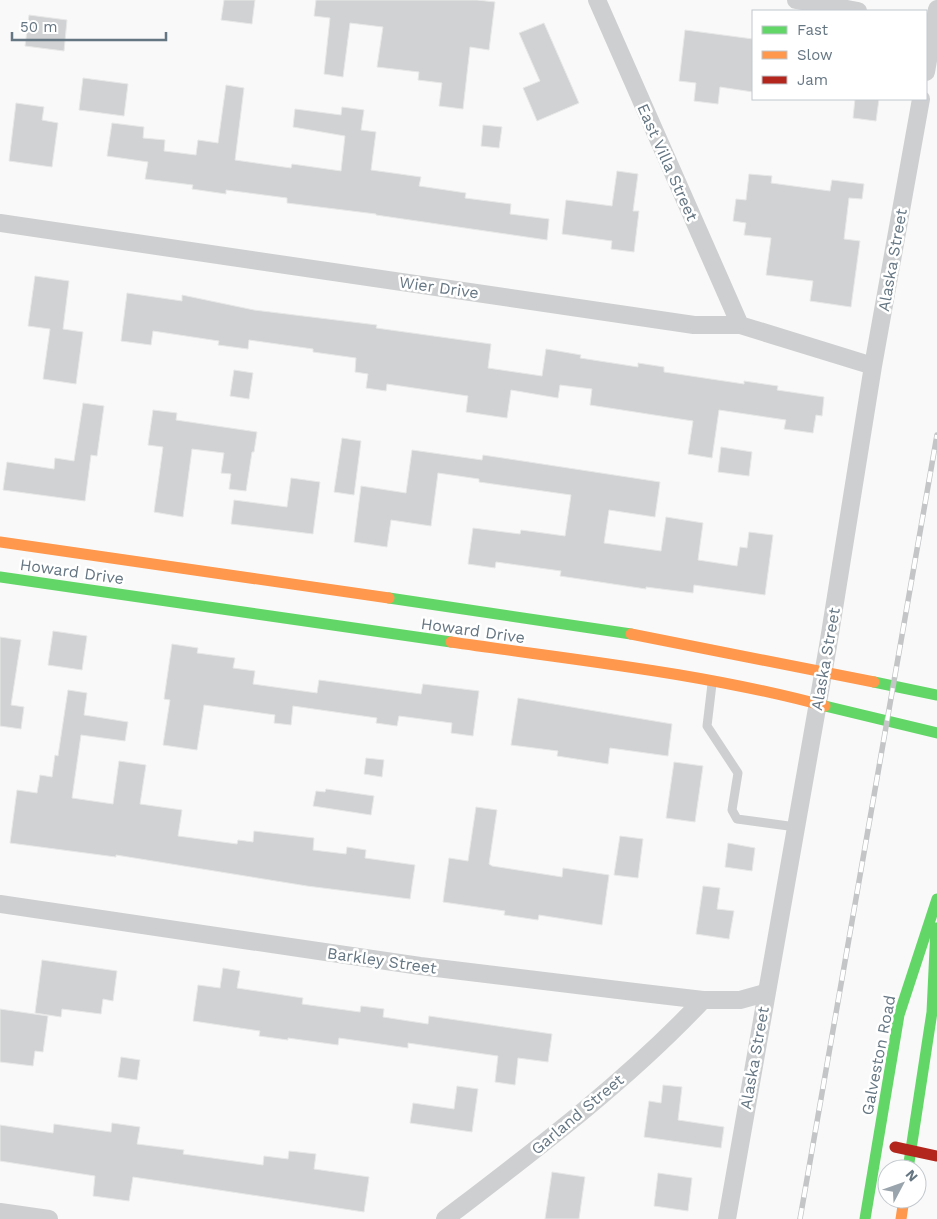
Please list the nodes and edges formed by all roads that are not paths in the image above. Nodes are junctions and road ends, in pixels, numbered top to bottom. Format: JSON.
{"nodes":[{"id":1,"x":597,"y":0,"type":"edge"},
{"id":2,"x":796,"y":0,"type":"edge"},
{"id":3,"x":852,"y":10,"type":"edge"},
{"id":4,"x":932,"y":19,"type":"edge"},
{"id":5,"x":927,"y":63,"type":"edge"},
{"id":6,"x":921,"y":100,"type":"edge"},
{"id":7,"x":0,"y":223,"type":"edge"},
{"id":8,"x":740,"y":325,"type":"junction"},
{"id":9,"x":873,"y":366,"type":"junction"},
{"id":10,"x":0,"y":542,"type":"edge"},
{"id":11,"x":0,"y":577,"type":"edge"},
{"id":12,"x":824,"y":670,"type":"junction"},
{"id":13,"x":712,"y":684,"type":"junction"},
{"id":14,"x":937,"y":694,"type":"edge"},
{"id":15,"x":818,"y":705,"type":"junction"},
{"id":16,"x":937,"y":733,"type":"edge"},
{"id":17,"x":796,"y":826,"type":"junction"},
{"id":18,"x":937,"y":900,"type":"edge"},
{"id":19,"x":0,"y":904,"type":"edge"},
{"id":20,"x":765,"y":993,"type":"junction"},
{"id":21,"x":702,"y":1000,"type":"junction"},
{"id":22,"x":877,"y":1143,"type":"junction"},
{"id":23,"x":910,"y":1151,"type":"junction"},
{"id":24,"x":937,"y":1156,"type":"edge"},
{"id":25,"x":909,"y":1159,"type":"edge"},
{"id":26,"x":0,"y":1212,"type":"edge"},
{"id":27,"x":49,"y":1219,"type":"edge"},
{"id":28,"x":445,"y":1219,"type":"edge"},
{"id":29,"x":727,"y":1219,"type":"edge"},
{"id":30,"x":865,"y":1219,"type":"edge"}],
"edges":[{"from":1,"to":8,"type":"street","name":"East Villa Street"},
{"from":2,"to":3,"type":"street"},
{"from":4,"to":5,"type":"street"},
{"from":6,"to":9,"type":"street","name":"Alaska Street"},
{"from":7,"to":8,"type":"street","name":"Wier Drive"},
{"from":8,"to":9,"type":"street","name":"Wier Drive"},
{"from":9,"to":12,"type":"street","name":"Alaska Street"},
{"from":10,"to":12,"type":"main road","name":"Howard Drive"},
{"from":11,"to":13,"type":"main road","name":"Howard Drive"},
{"from":12,"to":14,"type":"main road","name":"Howard Drive"},
{"from":12,"to":15,"type":"street","name":"Alaska Street"},
{"from":13,"to":15,"type":"main road","name":"Howard Drive"},
{"from":13,"to":17,"type":"lane"},
{"from":15,"to":16,"type":"main road","name":"Howard Drive"},
{"from":15,"to":17,"type":"street","name":"Alaska Street"},
{"from":17,"to":20,"type":"street","name":"Alaska Street"},
{"from":18,"to":22,"type":"main road","name":"Galveston Road"},
{"from":18,"to":23,"type":"main road","name":"Galveston Road"},
{"from":19,"to":21,"type":"street","name":"Barkley Street"},
{"from":20,"to":21,"type":"street","name":"Barkley Street"},
{"from":20,"to":29,"type":"street","name":"Alaska Street"},
{"from":21,"to":28,"type":"street","name":"Garland Street"},
{"from":22,"to":23,"type":"main road"},
{"from":22,"to":30,"type":"main road","name":"Galveston Road"},
{"from":23,"to":24,"type":"main road"},
{"from":23,"to":25,"type":"main road","name":"Galveston Road"},
{"from":26,"to":27,"type":"street"}]}
